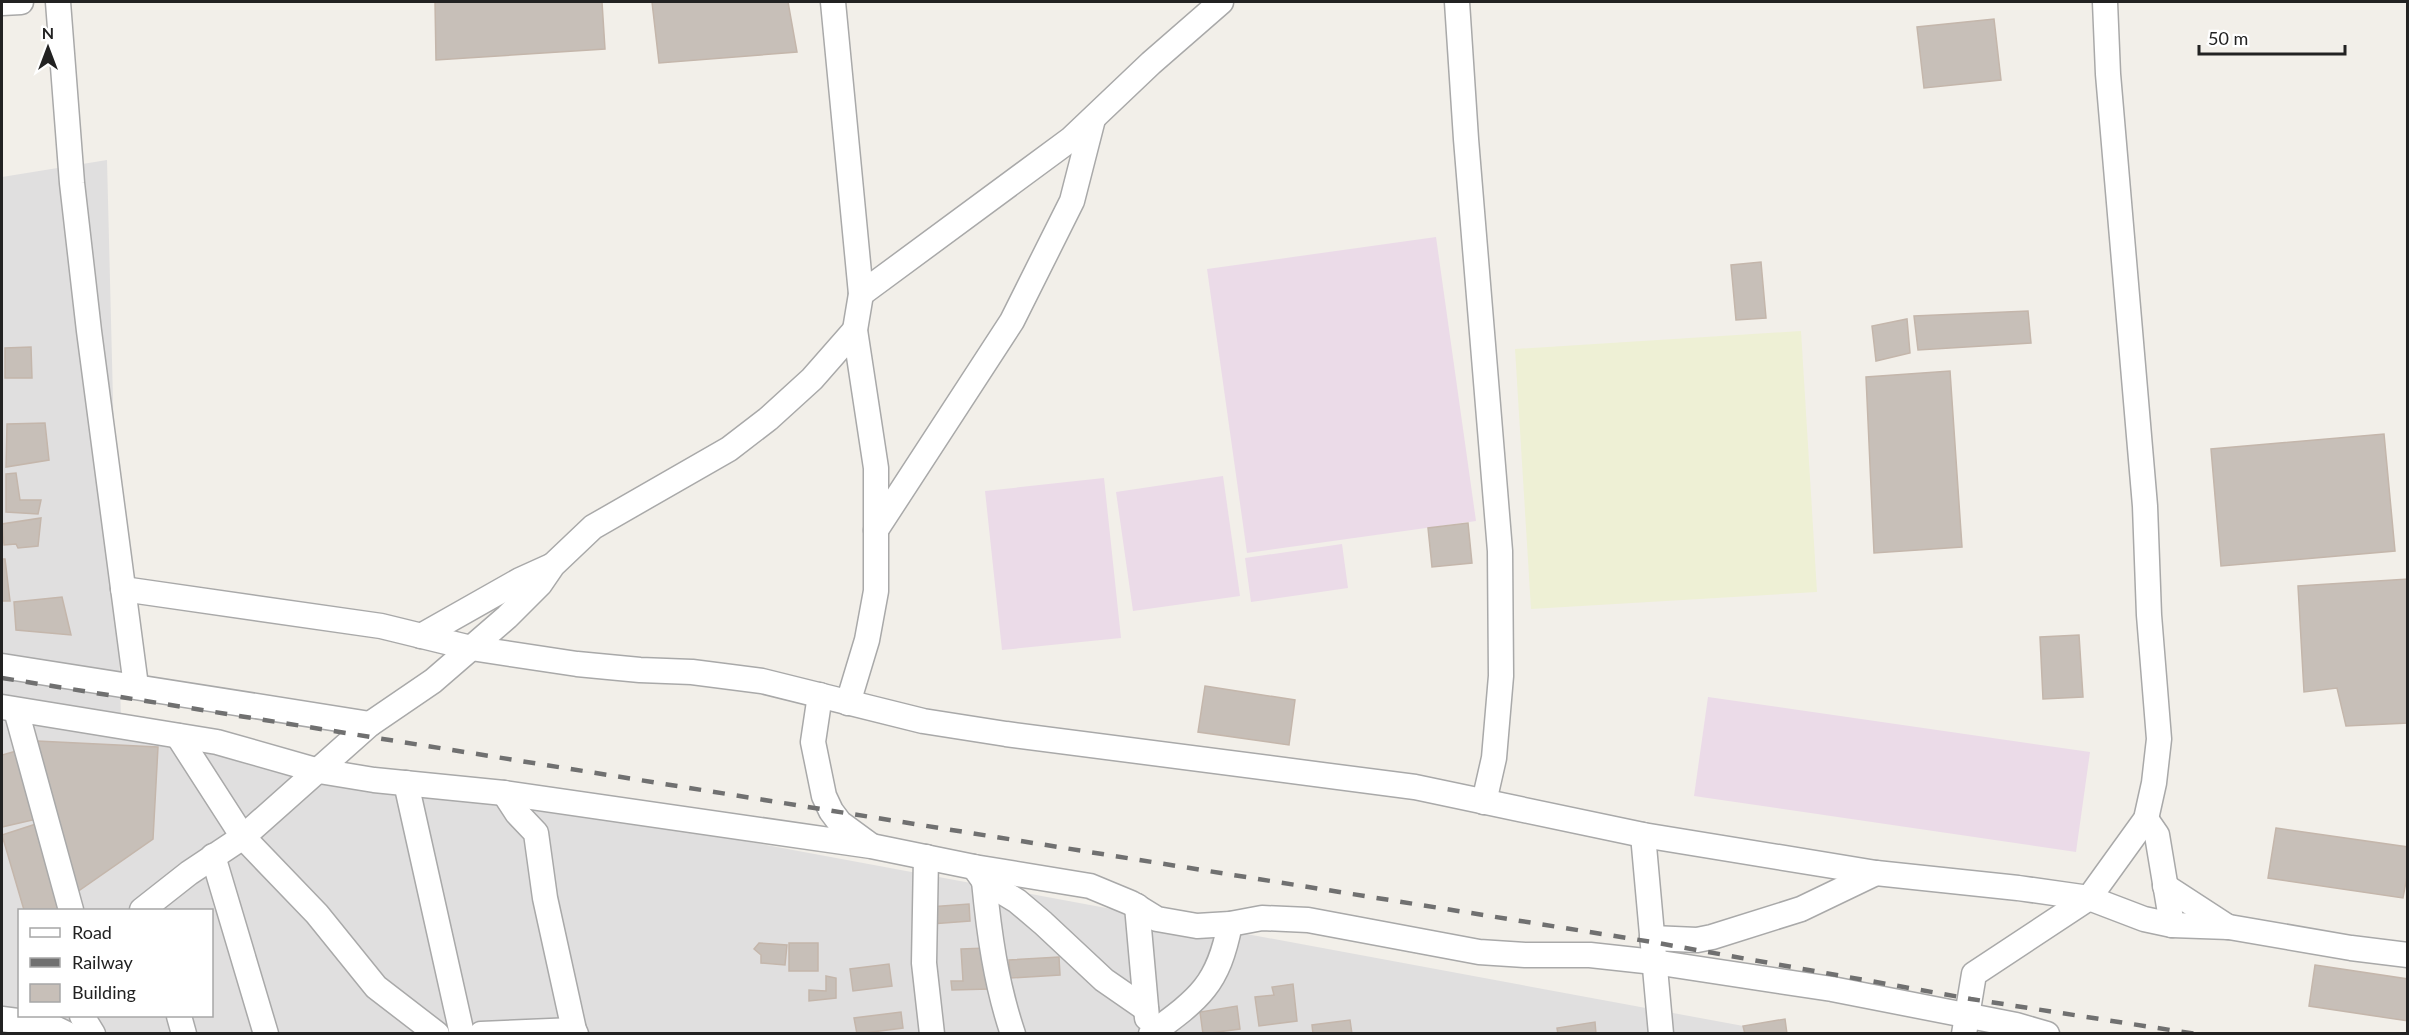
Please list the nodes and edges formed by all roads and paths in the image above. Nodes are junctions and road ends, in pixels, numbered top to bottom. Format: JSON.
{"nodes":[{"id":1,"x":21,"y":2,"type":"edge"},
{"id":2,"x":58,"y":2,"type":"edge"},
{"id":3,"x":833,"y":2,"type":"edge"},
{"id":4,"x":1221,"y":2,"type":"edge"},
{"id":5,"x":1457,"y":2,"type":"edge"},
{"id":6,"x":2105,"y":2,"type":"edge"},
{"id":7,"x":2,"y":3,"type":"edge"},
{"id":8,"x":1093,"y":119,"type":"junction"},
{"id":9,"x":861,"y":294,"type":"junction"},
{"id":10,"x":855,"y":330,"type":"junction"},
{"id":11,"x":876,"y":530,"type":"junction"},
{"id":12,"x":553,"y":565,"type":"junction"},
{"id":13,"x":123,"y":589,"type":"junction"},
{"id":14,"x":421,"y":636,"type":"junction"},
{"id":15,"x":471,"y":648,"type":"junction"},
{"id":16,"x":2,"y":666,"type":"edge"},
{"id":17,"x":136,"y":686,"type":"junction"},
{"id":18,"x":820,"y":695,"type":"junction"},
{"id":19,"x":848,"y":703,"type":"junction"},
{"id":20,"x":9,"y":709,"type":"edge"},
{"id":21,"x":370,"y":724,"type":"junction"},
{"id":22,"x":178,"y":736,"type":"junction"},
{"id":23,"x":319,"y":771,"type":"junction"},
{"id":24,"x":406,"y":783,"type":"junction"},
{"id":25,"x":504,"y":793,"type":"junction"},
{"id":26,"x":1484,"y":802,"type":"junction"},
{"id":27,"x":2146,"y":819,"type":"junction"},
{"id":28,"x":1642,"y":835,"type":"junction"},
{"id":29,"x":243,"y":837,"type":"junction"},
{"id":30,"x":871,"y":846,"type":"junction"},
{"id":31,"x":213,"y":856,"type":"junction"},
{"id":32,"x":926,"y":857,"type":"junction"},
{"id":33,"x":1876,"y":873,"type":"junction"},
{"id":34,"x":979,"y":874,"type":"junction"},
{"id":35,"x":2165,"y":886,"type":"junction"},
{"id":36,"x":2089,"y":898,"type":"junction"},
{"id":37,"x":1137,"y":906,"type":"junction"},
{"id":38,"x":71,"y":909,"type":"edge"},
{"id":39,"x":144,"y":909,"type":"edge"},
{"id":40,"x":1230,"y":924,"type":"junction"},
{"id":41,"x":2172,"y":925,"type":"junction"},
{"id":42,"x":2229,"y":927,"type":"junction"},
{"id":43,"x":1653,"y":950,"type":"junction"},
{"id":44,"x":2408,"y":956,"type":"edge"},
{"id":45,"x":1146,"y":1009,"type":"junction"},
{"id":46,"x":83,"y":1017,"type":"edge"},
{"id":47,"x":178,"y":1017,"type":"edge"},
{"id":48,"x":2,"y":1019,"type":"edge"},
{"id":49,"x":33,"y":1023,"type":"edge"},
{"id":50,"x":1966,"y":1024,"type":"edge"},
{"id":51,"x":575,"y":1032,"type":"edge"},
{"id":52,"x":67,"y":1034,"type":"edge"},
{"id":53,"x":93,"y":1034,"type":"edge"},
{"id":54,"x":184,"y":1034,"type":"edge"},
{"id":55,"x":266,"y":1034,"type":"edge"},
{"id":56,"x":437,"y":1034,"type":"edge"},
{"id":57,"x":462,"y":1034,"type":"edge"},
{"id":58,"x":482,"y":1034,"type":"edge"},
{"id":59,"x":932,"y":1034,"type":"edge"},
{"id":60,"x":1013,"y":1034,"type":"edge"},
{"id":61,"x":1150,"y":1034,"type":"edge"},
{"id":62,"x":1661,"y":1034,"type":"edge"},
{"id":63,"x":2047,"y":1034,"type":"edge"}],
"edges":[{"from":1,"to":7,"type":"street"},
{"from":2,"to":13,"type":"street"},
{"from":3,"to":9,"type":"street"},
{"from":4,"to":8,"type":"street"},
{"from":5,"to":26,"type":"street"},
{"from":6,"to":27,"type":"street"},
{"from":8,"to":9,"type":"street"},
{"from":8,"to":11,"type":"street"},
{"from":9,"to":10,"type":"street"},
{"from":10,"to":11,"type":"street"},
{"from":10,"to":12,"type":"street"},
{"from":11,"to":19,"type":"street"},
{"from":12,"to":14,"type":"street"},
{"from":12,"to":15,"type":"street"},
{"from":13,"to":14,"type":"street"},
{"from":13,"to":17,"type":"street"},
{"from":14,"to":15,"type":"street"},
{"from":15,"to":18,"type":"street"},
{"from":15,"to":21,"type":"street"},
{"from":16,"to":17,"type":"street"},
{"from":17,"to":21,"type":"street"},
{"from":18,"to":19,"type":"street"},
{"from":18,"to":30,"type":"street"},
{"from":19,"to":26,"type":"street"},
{"from":20,"to":22,"type":"street"},
{"from":20,"to":38,"type":"street"},
{"from":21,"to":23,"type":"street"},
{"from":22,"to":23,"type":"street"},
{"from":22,"to":29,"type":"street"},
{"from":23,"to":24,"type":"street"},
{"from":23,"to":29,"type":"street"},
{"from":24,"to":25,"type":"street"},
{"from":24,"to":57,"type":"street"},
{"from":25,"to":30,"type":"street"},
{"from":25,"to":51,"type":"street"},
{"from":26,"to":28,"type":"street"},
{"from":27,"to":35,"type":"street"},
{"from":27,"to":36,"type":"street"},
{"from":28,"to":33,"type":"street"},
{"from":28,"to":43,"type":"street"},
{"from":29,"to":31,"type":"street"},
{"from":29,"to":56,"type":"street"},
{"from":30,"to":32,"type":"street"},
{"from":31,"to":39,"type":"street"},
{"from":31,"to":55,"type":"street"},
{"from":32,"to":34,"type":"street"},
{"from":32,"to":59,"type":"street"},
{"from":33,"to":36,"type":"street"},
{"from":33,"to":43,"type":"street"},
{"from":34,"to":37,"type":"street"},
{"from":34,"to":45,"type":"street"},
{"from":34,"to":60,"type":"street"},
{"from":35,"to":41,"type":"street"},
{"from":35,"to":42,"type":"street"},
{"from":36,"to":41,"type":"street"},
{"from":36,"to":50,"type":"street"},
{"from":37,"to":40,"type":"street"},
{"from":37,"to":45,"type":"street"},
{"from":40,"to":43,"type":"street"},
{"from":40,"to":61,"type":"street"},
{"from":41,"to":42,"type":"street"},
{"from":42,"to":44,"type":"street"},
{"from":43,"to":50,"type":"street"},
{"from":43,"to":62,"type":"street"},
{"from":45,"to":61,"type":"street"},
{"from":46,"to":53,"type":"street"},
{"from":47,"to":54,"type":"street"},
{"from":48,"to":49,"type":"street"},
{"from":49,"to":52,"type":"street"},
{"from":50,"to":63,"type":"street"},
{"from":51,"to":58,"type":"street"}]}
